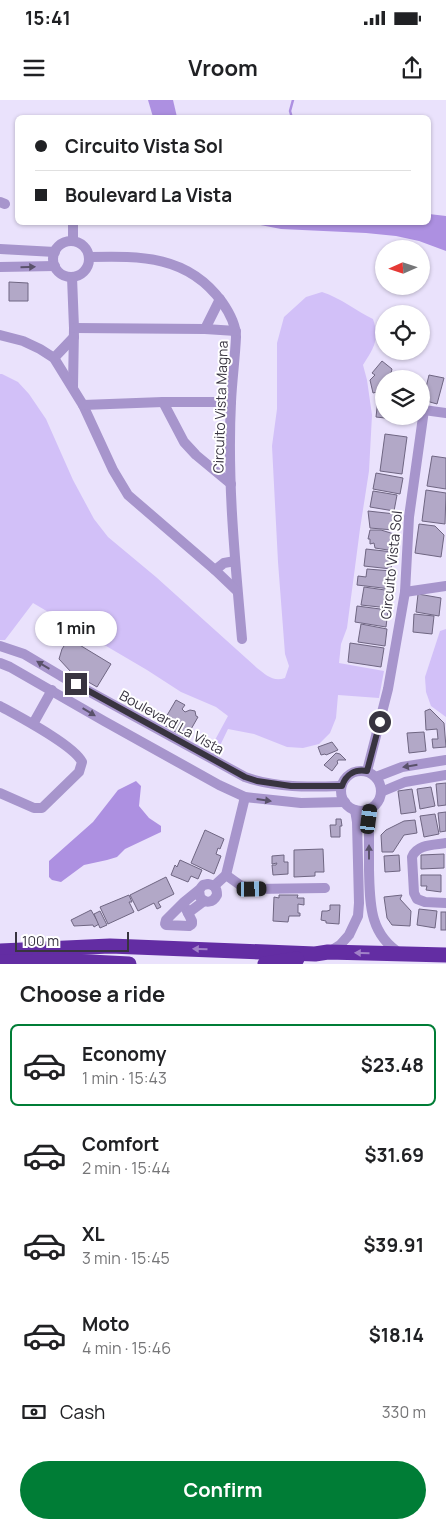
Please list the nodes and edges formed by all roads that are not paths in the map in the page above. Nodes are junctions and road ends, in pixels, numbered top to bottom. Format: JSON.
{"nodes":[{"id":1,"x":73,"y":225,"type":"edge"},
{"id":2,"x":73,"y":241,"type":"junction"},
{"id":3,"x":0,"y":249,"type":"edge"},
{"id":4,"x":55,"y":252,"type":"junction"},
{"id":5,"x":89,"y":257,"type":"junction"},
{"id":6,"x":55,"y":266,"type":"junction"},
{"id":7,"x":0,"y":267,"type":"edge"},
{"id":8,"x":72,"y":276,"type":"junction"},
{"id":9,"x":220,"y":299,"type":"junction"},
{"id":10,"x":205,"y":329,"type":"junction"},
{"id":11,"x":236,"y":331,"type":"junction"},
{"id":12,"x":74,"y":333,"type":"junction"},
{"id":13,"x":0,"y":335,"type":"edge"},
{"id":14,"x":54,"y":358,"type":"junction"},
{"id":15,"x":73,"y":387,"type":"junction"},
{"id":16,"x":163,"y":402,"type":"junction"},
{"id":17,"x":231,"y":402,"type":"junction"},
{"id":18,"x":83,"y":405,"type":"junction"},
{"id":19,"x":430,"y":410,"type":"edge"},
{"id":20,"x":446,"y":413,"type":"edge"},
{"id":21,"x":421,"y":425,"type":"edge"},
{"id":22,"x":231,"y":484,"type":"junction"},
{"id":23,"x":235,"y":561,"type":"junction"},
{"id":24,"x":215,"y":570,"type":"junction"},
{"id":25,"x":446,"y":586,"type":"edge"},
{"id":26,"x":237,"y":591,"type":"junction"},
{"id":27,"x":405,"y":592,"type":"junction"},
{"id":28,"x":242,"y":639,"type":"dead end"},
{"id":29,"x":0,"y":646,"type":"edge"},
{"id":30,"x":0,"y":663,"type":"edge"},
{"id":31,"x":52,"y":690,"type":"junction"},
{"id":32,"x":0,"y":706,"type":"edge"},
{"id":33,"x":33,"y":724,"type":"junction"},
{"id":34,"x":183,"y":744,"type":"junction"},
{"id":35,"x":175,"y":760,"type":"junction"},
{"id":36,"x":446,"y":760,"type":"edge"},
{"id":37,"x":367,"y":771,"type":"junction"},
{"id":38,"x":446,"y":775,"type":"edge"},
{"id":39,"x":376,"y":778,"type":"junction"},
{"id":40,"x":342,"y":786,"type":"junction"},
{"id":41,"x":381,"y":792,"type":"junction"},
{"id":42,"x":0,"y":793,"type":"edge"},
{"id":43,"x":245,"y":797,"type":"junction"},
{"id":44,"x":345,"y":802,"type":"junction"},
{"id":45,"x":371,"y":808,"type":"junction"},
{"id":46,"x":355,"y":810,"type":"junction"},
{"id":47,"x":446,"y":843,"type":"edge"},
{"id":48,"x":226,"y":875,"type":"junction"},
{"id":49,"x":214,"y":886,"type":"junction"},
{"id":50,"x":325,"y":888,"type":"dead end"},
{"id":51,"x":199,"y":890,"type":"junction"},
{"id":52,"x":204,"y":901,"type":"junction"},
{"id":53,"x":183,"y":903,"type":"junction"},
{"id":54,"x":446,"y":903,"type":"edge"},
{"id":55,"x":188,"y":913,"type":"junction"},
{"id":56,"x":353,"y":929,"type":"junction"},
{"id":57,"x":378,"y":930,"type":"junction"},
{"id":58,"x":0,"y":950,"type":"edge"},
{"id":59,"x":322,"y":953,"type":"junction"},
{"id":60,"x":402,"y":954,"type":"junction"},
{"id":61,"x":446,"y":955,"type":"edge"},
{"id":62,"x":0,"y":962,"type":"edge"},
{"id":63,"x":129,"y":964,"type":"edge"},
{"id":64,"x":265,"y":964,"type":"edge"}],
"edges":[{"from":1,"to":2,"type":"street"},
{"from":2,"to":4,"type":"street"},
{"from":2,"to":5,"type":"street"},
{"from":3,"to":4,"type":"street"},
{"from":4,"to":6,"type":"street"},
{"from":5,"to":8,"type":"street"},
{"from":5,"to":9,"type":"street","name":"Circuito Vista Magna"},
{"from":7,"to":6,"type":"street","one_way":true},
{"from":6,"to":8,"type":"street"},
{"from":8,"to":12,"type":"street"},
{"from":9,"to":10,"type":"street","name":"Circuito Vista Magna"},
{"from":9,"to":11,"type":"street","name":"Circuito Vista Magna"},
{"from":10,"to":11,"type":"street","name":"Circuito Vista Magna"},
{"from":10,"to":12,"type":"street","name":"Circuito Vista Magna"},
{"from":11,"to":17,"type":"street","name":"Circuito Vista Magna"},
{"from":12,"to":14,"type":"street"},
{"from":12,"to":15,"type":"street"},
{"from":13,"to":14,"type":"street"},
{"from":14,"to":15,"type":"street"},
{"from":15,"to":18,"type":"street"},
{"from":16,"to":17,"type":"street"},
{"from":16,"to":18,"type":"street"},
{"from":16,"to":22,"type":"street","name":"Circuito Vista Magna"},
{"from":17,"to":22,"type":"street","name":"Circuito Vista Magna"},
{"from":18,"to":24,"type":"street"},
{"from":19,"to":20,"type":"street","name":"Circuito Vista Sol"},
{"from":21,"to":27,"type":"street","name":"Circuito Vista Sol"},
{"from":22,"to":23,"type":"street","name":"Circuito Vista Magna"},
{"from":23,"to":24,"type":"street"},
{"from":23,"to":26,"type":"street","name":"Circuito Vista Magna"},
{"from":24,"to":26,"type":"street"},
{"from":25,"to":27,"type":"street"},
{"from":26,"to":28,"type":"street","name":"Circuito Vista Magna"},
{"from":27,"to":37,"type":"street","name":"Circuito Vista Sol"},
{"from":34,"to":29,"type":"street","name":"Boulevard La Vista","one_way":true},
{"from":30,"to":31,"type":"street"},
{"from":31,"to":33,"type":"street"},
{"from":31,"to":35,"type":"street","one_way":true},
{"from":32,"to":33,"type":"street"},
{"from":33,"to":42,"type":"street"},
{"from":34,"to":35,"type":"street"},
{"from":34,"to":40,"type":"street","name":"Boulevard La Vista"},
{"from":35,"to":43,"type":"street"},
{"from":36,"to":39,"type":"street","one_way":true},
{"from":37,"to":39,"type":"street"},
{"from":37,"to":40,"type":"street"},
{"from":38,"to":41,"type":"street"},
{"from":39,"to":41,"type":"street"},
{"from":40,"to":44,"type":"street"},
{"from":41,"to":45,"type":"street"},
{"from":43,"to":44,"type":"street","one_way":true},
{"from":43,"to":48,"type":"street"},
{"from":44,"to":46,"type":"street"},
{"from":45,"to":46,"type":"street"},
{"from":57,"to":45,"type":"street","one_way":true},
{"from":46,"to":56,"type":"street"},
{"from":47,"to":54,"type":"street"},
{"from":48,"to":49,"type":"street"},
{"from":48,"to":50,"type":"street"},
{"from":49,"to":51,"type":"street"},
{"from":49,"to":52,"type":"street"},
{"from":51,"to":52,"type":"street"},
{"from":51,"to":53,"type":"street"},
{"from":52,"to":55,"type":"street"},
{"from":53,"to":55,"type":"street"},
{"from":53,"to":55,"type":"street"},
{"from":56,"to":57,"type":"street"},
{"from":56,"to":59,"type":"street"},
{"from":57,"to":60,"type":"street"},
{"from":59,"to":58,"type":"highway","one_way":true},
{"from":60,"to":59,"type":"highway","one_way":true},
{"from":59,"to":64,"type":"highway"},
{"from":60,"to":61,"type":"highway"},
{"from":62,"to":63,"type":"highway"}]}
